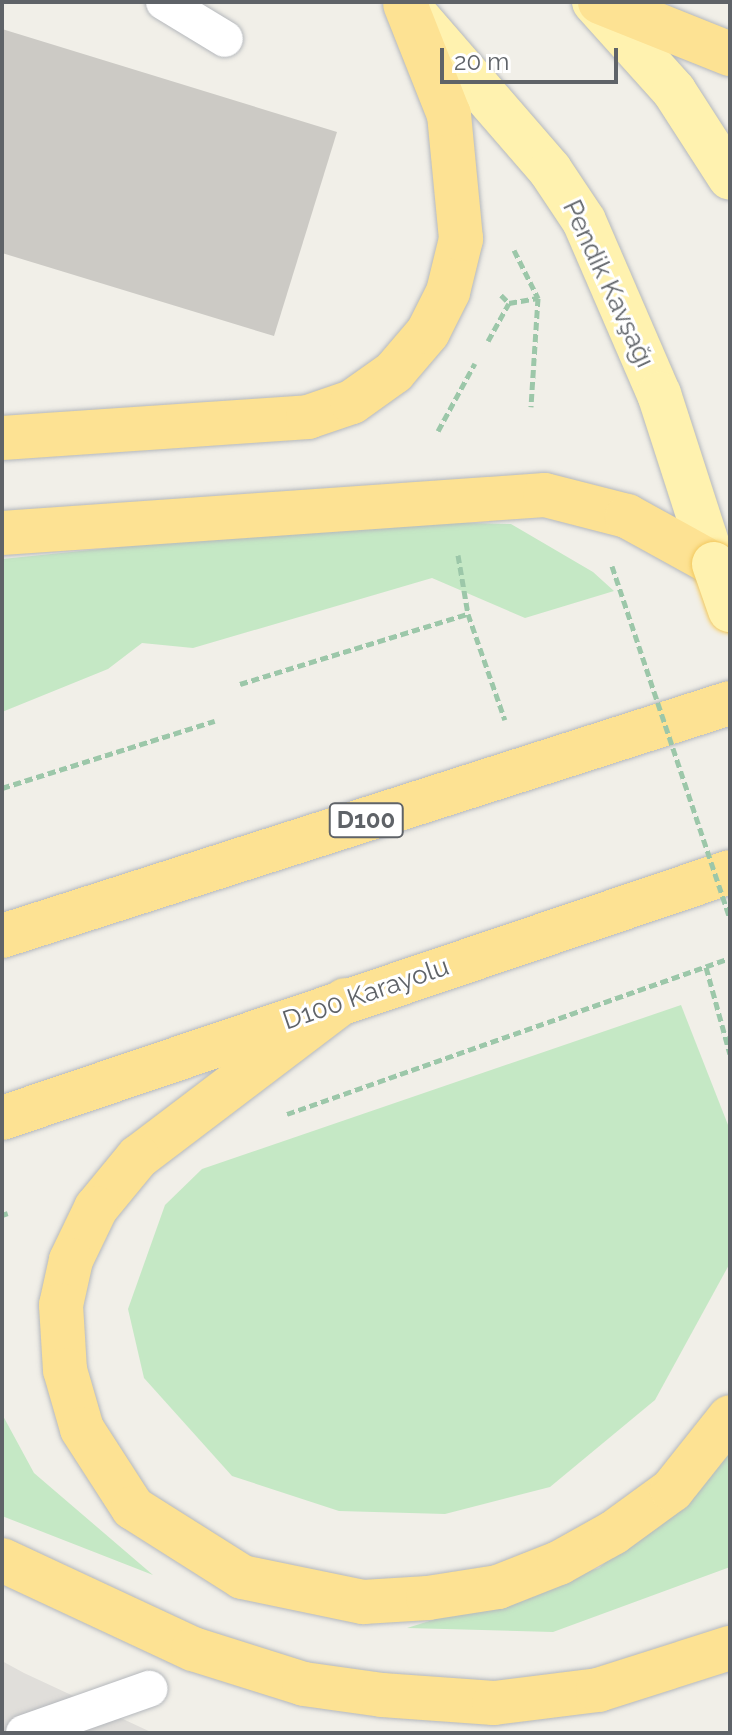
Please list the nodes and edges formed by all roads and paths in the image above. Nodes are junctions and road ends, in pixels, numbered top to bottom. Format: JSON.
{"nodes":[{"id":1,"x":164,"y":2,"type":"edge"},
{"id":2,"x":594,"y":2,"type":"edge"},
{"id":3,"x":600,"y":2,"type":"edge"},
{"id":4,"x":404,"y":3,"type":"edge"},
{"id":5,"x":225,"y":39,"type":"dead end"},
{"id":6,"x":730,"y":54,"type":"edge"},
{"id":7,"x":730,"y":178,"type":"edge"},
{"id":8,"x":512,"y":246,"type":"dead end"},
{"id":9,"x":531,"y":407,"type":"dead end"},
{"id":10,"x":2,"y":438,"type":"edge"},
{"id":11,"x":2,"y":533,"type":"edge"},
{"id":12,"x":456,"y":546,"type":"dead end"},
{"id":13,"x":714,"y":564,"type":"junction"},
{"id":14,"x":612,"y":566,"type":"dead end"},
{"id":15,"x":730,"y":610,"type":"edge"},
{"id":16,"x":468,"y":614,"type":"junction"},
{"id":17,"x":240,"y":684,"type":"dead end"},
{"id":18,"x":730,"y":703,"type":"edge"},
{"id":19,"x":215,"y":721,"type":"dead end"},
{"id":20,"x":523,"y":769,"type":"junction"},
{"id":21,"x":2,"y":788,"type":"edge"},
{"id":22,"x":730,"y":872,"type":"edge"},
{"id":23,"x":730,"y":919,"type":"edge"},
{"id":24,"x":2,"y":936,"type":"edge"},
{"id":25,"x":730,"y":958,"type":"edge"},
{"id":26,"x":706,"y":967,"type":"junction"},
{"id":27,"x":345,"y":1000,"type":"junction"},
{"id":28,"x":730,"y":1054,"type":"edge"},
{"id":29,"x":285,"y":1115,"type":"dead end"},
{"id":30,"x":2,"y":1118,"type":"edge"},
{"id":31,"x":730,"y":1417,"type":"edge"},
{"id":32,"x":2,"y":1560,"type":"edge"},
{"id":33,"x":730,"y":1648,"type":"edge"},
{"id":34,"x":149,"y":1689,"type":"dead end"},
{"id":35,"x":24,"y":1733,"type":"edge"}],
"edges":[{"from":1,"to":5,"type":"lane"},
{"from":2,"to":7,"type":"main road"},
{"from":3,"to":6,"type":"highway"},
{"from":4,"to":10,"type":"highway"},
{"from":4,"to":13,"type":"main road","name":"Pendik Kavşağı"},
{"from":8,"to":9,"type":"path"},
{"from":11,"to":13,"type":"highway"},
{"from":12,"to":16,"type":"path"},
{"from":13,"to":15,"type":"main road","name":"Pendik Kavşağı","bridge":true},
{"from":14,"to":23,"type":"path","bridge":true},
{"from":16,"to":17,"type":"path"},
{"from":16,"to":20,"type":"path"},
{"from":18,"to":20,"type":"highway","number":"D100"},
{"from":19,"to":21,"type":"path"},
{"from":20,"to":24,"type":"highway","number":"D100"},
{"from":22,"to":27,"type":"highway","name":"D100 Karayolu"},
{"from":25,"to":26,"type":"path"},
{"from":26,"to":28,"type":"path"},
{"from":26,"to":29,"type":"path"},
{"from":27,"to":30,"type":"highway","name":"D100 Karayolu"},
{"from":27,"to":31,"type":"highway"},
{"from":32,"to":33,"type":"highway"},
{"from":34,"to":35,"type":"lane"}]}
